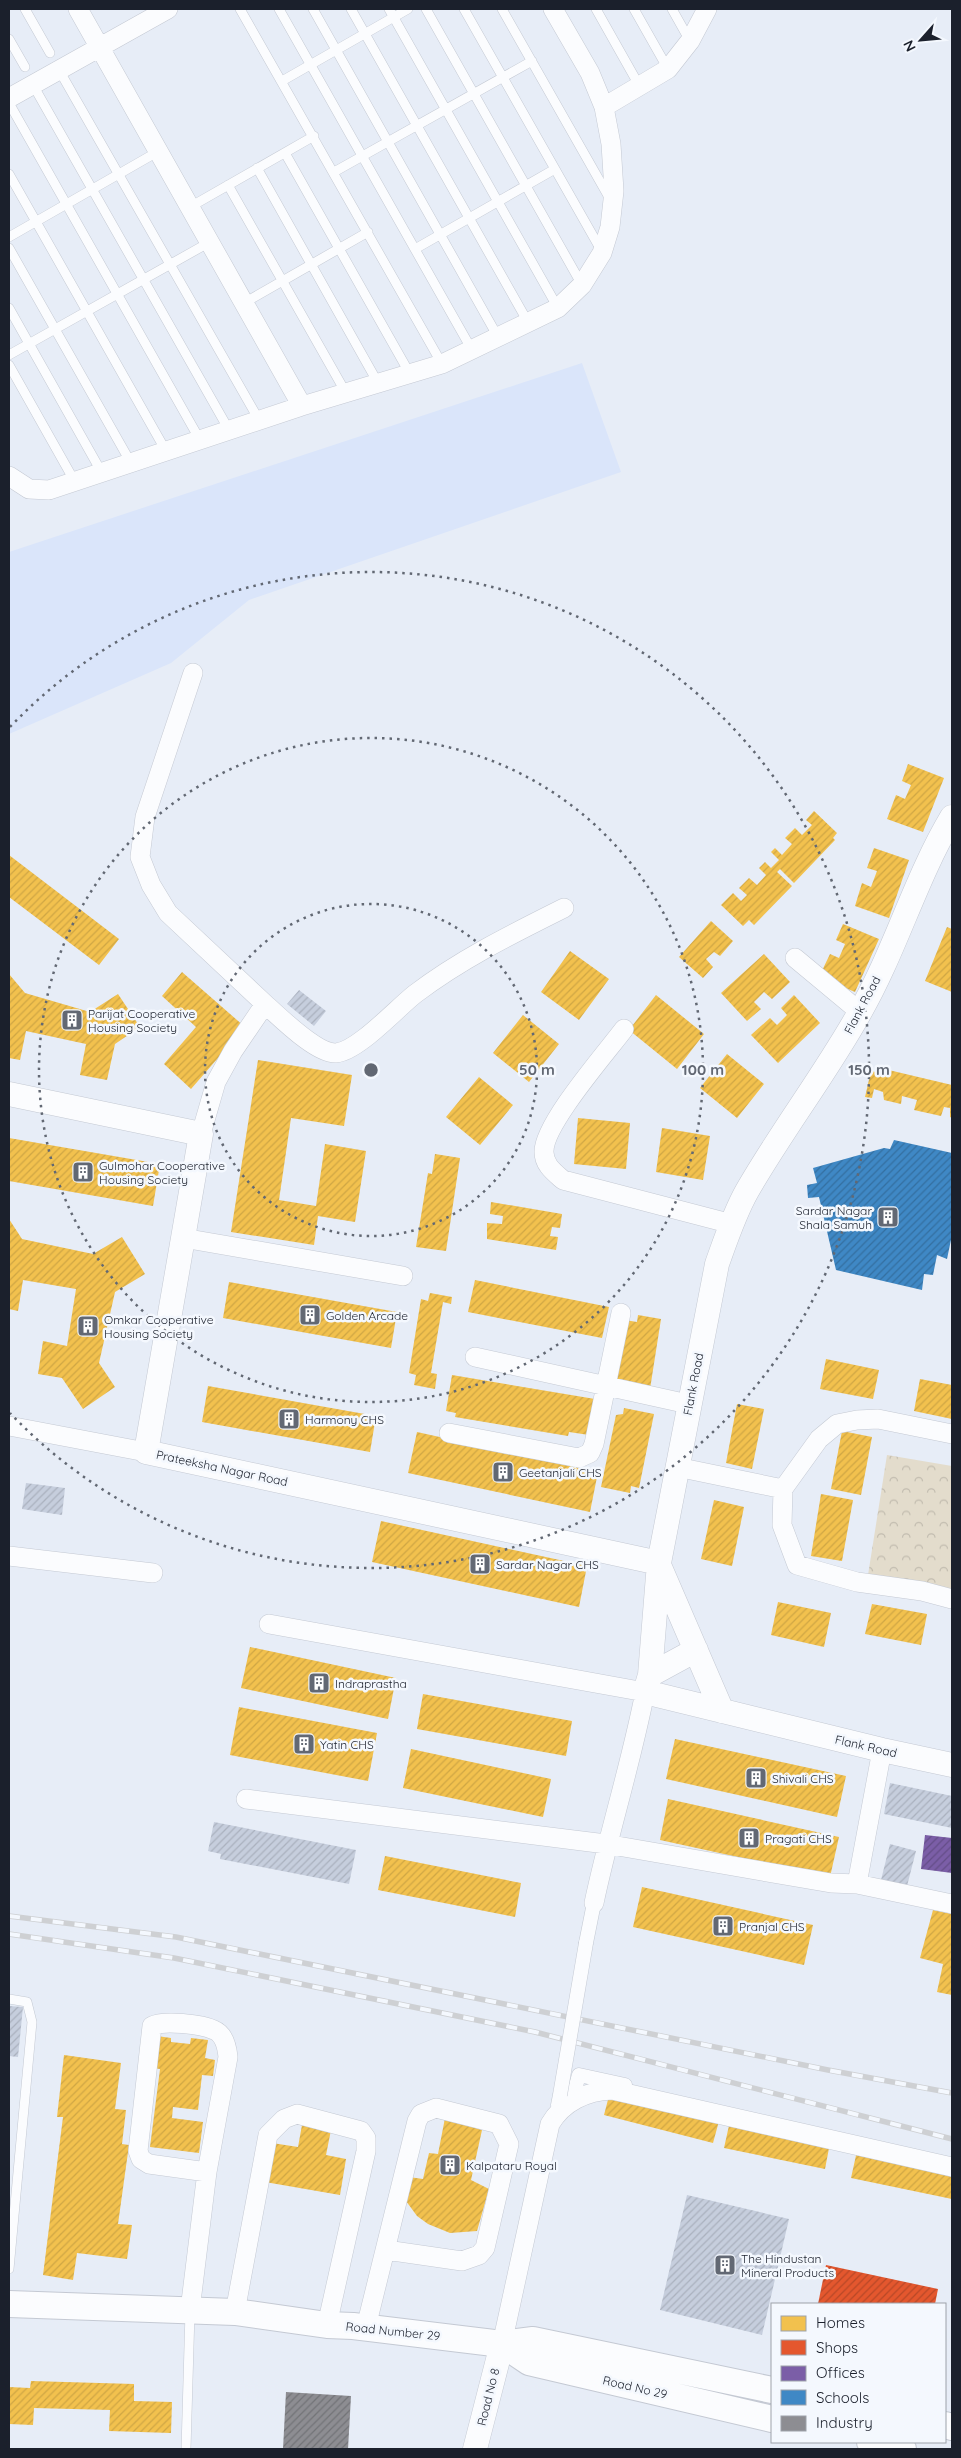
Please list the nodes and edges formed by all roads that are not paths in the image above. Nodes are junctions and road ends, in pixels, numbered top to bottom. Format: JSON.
{"nodes":[{"id":1,"x":25,"y":9,"type":"edge"},
{"id":2,"x":78,"y":9,"type":"edge"},
{"id":3,"x":168,"y":9,"type":"edge"},
{"id":4,"x":240,"y":9,"type":"edge"},
{"id":5,"x":280,"y":9,"type":"edge"},
{"id":6,"x":313,"y":9,"type":"edge"},
{"id":7,"x":351,"y":9,"type":"edge"},
{"id":8,"x":408,"y":9,"type":"edge"},
{"id":9,"x":426,"y":9,"type":"edge"},
{"id":10,"x":464,"y":9,"type":"edge"},
{"id":11,"x":502,"y":9,"type":"edge"},
{"id":12,"x":553,"y":9,"type":"edge"},
{"id":13,"x":596,"y":9,"type":"edge"},
{"id":14,"x":634,"y":9,"type":"edge"},
{"id":15,"x":672,"y":9,"type":"edge"},
{"id":16,"x":707,"y":9,"type":"edge"},
{"id":17,"x":391,"y":13,"type":"edge"},
{"id":18,"x":364,"y":33,"type":"junction"},
{"id":19,"x":9,"y":39,"type":"edge"},
{"id":20,"x":690,"y":41,"type":"junction"},
{"id":21,"x":100,"y":47,"type":"junction"},
{"id":22,"x":336,"y":50,"type":"junction"},
{"id":23,"x":50,"y":53,"type":"dead end"},
{"id":24,"x":532,"y":61,"type":"junction"},
{"id":25,"x":311,"y":64,"type":"junction"},
{"id":26,"x":25,"y":67,"type":"dead end"},
{"id":27,"x":668,"y":69,"type":"junction"},
{"id":28,"x":60,"y":70,"type":"junction"},
{"id":29,"x":503,"y":77,"type":"junction"},
{"id":30,"x":282,"y":81,"type":"junction"},
{"id":31,"x":33,"y":85,"type":"junction"},
{"id":32,"x":640,"y":87,"type":"junction"},
{"id":33,"x":474,"y":93,"type":"junction"},
{"id":34,"x":9,"y":98,"type":"edge"},
{"id":35,"x":9,"y":103,"type":"edge"},
{"id":36,"x":604,"y":108,"type":"junction"},
{"id":37,"x":446,"y":109,"type":"junction"},
{"id":38,"x":417,"y":126,"type":"junction"},
{"id":39,"x":314,"y":136,"type":"junction"},
{"id":40,"x":388,"y":142,"type":"junction"},
{"id":41,"x":159,"y":151,"type":"junction"},
{"id":42,"x":285,"y":153,"type":"junction"},
{"id":43,"x":363,"y":156,"type":"junction"},
{"id":44,"x":257,"y":168,"type":"junction"},
{"id":45,"x":555,"y":169,"type":"junction"},
{"id":46,"x":334,"y":172,"type":"junction"},
{"id":47,"x":9,"y":174,"type":"edge"},
{"id":48,"x":119,"y":174,"type":"junction"},
{"id":49,"x":228,"y":185,"type":"junction"},
{"id":50,"x":526,"y":186,"type":"junction"},
{"id":51,"x":92,"y":189,"type":"junction"},
{"id":52,"x":498,"y":202,"type":"junction"},
{"id":53,"x":66,"y":204,"type":"junction"},
{"id":54,"x":612,"y":204,"type":"junction"},
{"id":55,"x":190,"y":207,"type":"junction"},
{"id":56,"x":469,"y":218,"type":"junction"},
{"id":57,"x":36,"y":222,"type":"junction"},
{"id":58,"x":368,"y":232,"type":"junction"},
{"id":59,"x":440,"y":234,"type":"junction"},
{"id":60,"x":9,"y":237,"type":"edge"},
{"id":61,"x":210,"y":242,"type":"junction"},
{"id":62,"x":9,"y":248,"type":"edge"},
{"id":63,"x":339,"y":248,"type":"junction"},
{"id":64,"x":415,"y":248,"type":"junction"},
{"id":65,"x":602,"y":253,"type":"junction"},
{"id":66,"x":170,"y":264,"type":"junction"},
{"id":67,"x":311,"y":264,"type":"junction"},
{"id":68,"x":144,"y":279,"type":"junction"},
{"id":69,"x":283,"y":281,"type":"junction"},
{"id":70,"x":582,"y":285,"type":"junction"},
{"id":71,"x":117,"y":294,"type":"junction"},
{"id":72,"x":244,"y":303,"type":"junction"},
{"id":73,"x":9,"y":308,"type":"edge"},
{"id":74,"x":558,"y":308,"type":"junction"},
{"id":75,"x":87,"y":311,"type":"junction"},
{"id":76,"x":529,"y":324,"type":"junction"},
{"id":77,"x":55,"y":329,"type":"junction"},
{"id":78,"x":498,"y":338,"type":"junction"},
{"id":79,"x":29,"y":344,"type":"junction"},
{"id":80,"x":472,"y":350,"type":"junction"},
{"id":81,"x":9,"y":355,"type":"edge"},
{"id":82,"x":442,"y":364,"type":"junction"},
{"id":83,"x":9,"y":365,"type":"edge"},
{"id":84,"x":410,"y":374,"type":"junction"},
{"id":85,"x":378,"y":383,"type":"junction"},
{"id":86,"x":346,"y":393,"type":"junction"},
{"id":87,"x":302,"y":406,"type":"junction"},
{"id":88,"x":259,"y":420,"type":"junction"},
{"id":89,"x":229,"y":430,"type":"junction"},
{"id":90,"x":200,"y":440,"type":"junction"},
{"id":91,"x":166,"y":451,"type":"junction"},
{"id":92,"x":131,"y":463,"type":"junction"},
{"id":93,"x":102,"y":473,"type":"junction"},
{"id":94,"x":9,"y":476,"type":"edge"},
{"id":95,"x":75,"y":482,"type":"junction"},
{"id":96,"x":193,"y":673,"type":"dead end"},
{"id":97,"x":952,"y":817,"type":"edge"},
{"id":98,"x":564,"y":908,"type":"dead end"},
{"id":99,"x":795,"y":958,"type":"dead end"},
{"id":100,"x":265,"y":1004,"type":"junction"},
{"id":101,"x":860,"y":1012,"type":"junction"},
{"id":102,"x":624,"y":1029,"type":"dead end"},
{"id":103,"x":9,"y":1094,"type":"edge"},
{"id":104,"x":201,"y":1134,"type":"junction"},
{"id":105,"x":732,"y":1224,"type":"junction"},
{"id":106,"x":183,"y":1238,"type":"junction"},
{"id":107,"x":403,"y":1276,"type":"dead end"},
{"id":108,"x":621,"y":1313,"type":"dead end"},
{"id":109,"x":475,"y":1357,"type":"dead end"},
{"id":110,"x":608,"y":1384,"type":"junction"},
{"id":111,"x":688,"y":1404,"type":"junction"},
{"id":112,"x":9,"y":1426,"type":"edge"},
{"id":113,"x":449,"y":1433,"type":"dead end"},
{"id":114,"x":952,"y":1434,"type":"edge"},
{"id":115,"x":146,"y":1452,"type":"junction"},
{"id":116,"x":677,"y":1467,"type":"junction"},
{"id":117,"x":783,"y":1489,"type":"junction"},
{"id":118,"x":9,"y":1556,"type":"edge"},
{"id":119,"x":658,"y":1563,"type":"junction"},
{"id":120,"x":153,"y":1573,"type":"dead end"},
{"id":121,"x":952,"y":1599,"type":"edge"},
{"id":122,"x":269,"y":1624,"type":"dead end"},
{"id":123,"x":696,"y":1650,"type":"junction"},
{"id":124,"x":648,"y":1684,"type":"junction"},
{"id":125,"x":722,"y":1711,"type":"junction"},
{"id":126,"x":882,"y":1750,"type":"junction"},
{"id":127,"x":952,"y":1765,"type":"edge"},
{"id":128,"x":246,"y":1799,"type":"dead end"},
{"id":129,"x":606,"y":1844,"type":"junction"},
{"id":130,"x":857,"y":1884,"type":"junction"},
{"id":131,"x":594,"y":1903,"type":"joint"},
{"id":132,"x":952,"y":1904,"type":"edge"},
{"id":133,"x":9,"y":1998,"type":"edge"},
{"id":134,"x":560,"y":2095,"type":"junction"},
{"id":135,"x":555,"y":2116,"type":"junction"},
{"id":136,"x":952,"y":2158,"type":"edge"},
{"id":137,"x":952,"y":2167,"type":"edge"},
{"id":138,"x":207,"y":2172,"type":"junction"},
{"id":139,"x":386,"y":2250,"type":"junction"},
{"id":140,"x":9,"y":2269,"type":"edge"},
{"id":141,"x":9,"y":2304,"type":"edge"},
{"id":142,"x":190,"y":2310,"type":"junction"},
{"id":143,"x":235,"y":2312,"type":"junction"},
{"id":144,"x":327,"y":2325,"type":"junction"},
{"id":145,"x":366,"y":2327,"type":"junction"},
{"id":146,"x":502,"y":2344,"type":"junction"},
{"id":147,"x":771,"y":2390,"type":"edge"},
{"id":148,"x":771,"y":2419,"type":"edge"},
{"id":149,"x":875,"y":2443,"type":"edge"},
{"id":150,"x":186,"y":2449,"type":"edge"},
{"id":151,"x":475,"y":2449,"type":"edge"},
{"id":152,"x":902,"y":2449,"type":"edge"}],
"edges":[{"from":1,"to":23,"type":"lane"},
{"from":2,"to":21,"type":"street"},
{"from":3,"to":21,"type":"street"},
{"from":4,"to":30,"type":"lane"},
{"from":5,"to":25,"type":"lane"},
{"from":6,"to":22,"type":"lane"},
{"from":7,"to":18,"type":"lane"},
{"from":8,"to":17,"type":"lane"},
{"from":9,"to":33,"type":"lane"},
{"from":10,"to":29,"type":"lane"},
{"from":11,"to":24,"type":"lane"},
{"from":12,"to":36,"type":"street"},
{"from":13,"to":32,"type":"lane"},
{"from":14,"to":27,"type":"lane"},
{"from":15,"to":20,"type":"lane"},
{"from":16,"to":20,"type":"street"},
{"from":17,"to":18,"type":"lane"},
{"from":17,"to":37,"type":"lane"},
{"from":18,"to":22,"type":"lane"},
{"from":18,"to":38,"type":"lane"},
{"from":19,"to":26,"type":"lane"},
{"from":20,"to":27,"type":"street"},
{"from":21,"to":28,"type":"street"},
{"from":21,"to":41,"type":"street"},
{"from":22,"to":25,"type":"lane"},
{"from":22,"to":40,"type":"lane"},
{"from":24,"to":29,"type":"lane"},
{"from":24,"to":54,"type":"lane"},
{"from":25,"to":30,"type":"lane"},
{"from":25,"to":43,"type":"lane"},
{"from":27,"to":32,"type":"street"},
{"from":28,"to":31,"type":"street"},
{"from":28,"to":48,"type":"lane"},
{"from":29,"to":33,"type":"lane"},
{"from":29,"to":45,"type":"lane"},
{"from":30,"to":39,"type":"lane"},
{"from":31,"to":34,"type":"street"},
{"from":31,"to":51,"type":"lane"},
{"from":32,"to":36,"type":"street"},
{"from":33,"to":37,"type":"lane"},
{"from":33,"to":50,"type":"lane"},
{"from":35,"to":53,"type":"lane"},
{"from":36,"to":54,"type":"street"},
{"from":37,"to":38,"type":"lane"},
{"from":37,"to":52,"type":"lane"},
{"from":38,"to":40,"type":"lane"},
{"from":38,"to":56,"type":"lane"},
{"from":39,"to":42,"type":"lane"},
{"from":39,"to":46,"type":"lane"},
{"from":40,"to":43,"type":"lane"},
{"from":40,"to":59,"type":"lane"},
{"from":41,"to":48,"type":"lane"},
{"from":41,"to":55,"type":"street"},
{"from":42,"to":44,"type":"lane"},
{"from":42,"to":63,"type":"lane"},
{"from":43,"to":46,"type":"lane"},
{"from":43,"to":64,"type":"lane"},
{"from":44,"to":49,"type":"lane"},
{"from":44,"to":67,"type":"lane"},
{"from":45,"to":50,"type":"lane"},
{"from":45,"to":65,"type":"lane"},
{"from":46,"to":58,"type":"lane"},
{"from":47,"to":57,"type":"lane"},
{"from":48,"to":51,"type":"lane"},
{"from":48,"to":66,"type":"lane"},
{"from":49,"to":55,"type":"lane"},
{"from":49,"to":69,"type":"lane"},
{"from":50,"to":52,"type":"lane"},
{"from":50,"to":70,"type":"lane"},
{"from":51,"to":53,"type":"lane"},
{"from":51,"to":68,"type":"lane"},
{"from":52,"to":56,"type":"lane"},
{"from":52,"to":74,"type":"lane"},
{"from":53,"to":57,"type":"lane"},
{"from":53,"to":71,"type":"lane"},
{"from":54,"to":65,"type":"street"},
{"from":55,"to":61,"type":"street"},
{"from":56,"to":59,"type":"lane"},
{"from":56,"to":76,"type":"lane"},
{"from":57,"to":60,"type":"lane"},
{"from":57,"to":75,"type":"lane"},
{"from":58,"to":63,"type":"lane"},
{"from":58,"to":82,"type":"lane"},
{"from":59,"to":64,"type":"lane"},
{"from":59,"to":78,"type":"lane"},
{"from":61,"to":66,"type":"lane"},
{"from":61,"to":72,"type":"street"},
{"from":62,"to":77,"type":"lane"},
{"from":63,"to":67,"type":"lane"},
{"from":63,"to":84,"type":"lane"},
{"from":64,"to":80,"type":"lane"},
{"from":65,"to":70,"type":"street"},
{"from":66,"to":68,"type":"lane"},
{"from":66,"to":88,"type":"lane"},
{"from":67,"to":69,"type":"lane"},
{"from":67,"to":85,"type":"lane"},
{"from":68,"to":71,"type":"lane"},
{"from":68,"to":89,"type":"lane"},
{"from":69,"to":72,"type":"lane"},
{"from":69,"to":86,"type":"lane"},
{"from":70,"to":74,"type":"street"},
{"from":71,"to":75,"type":"lane"},
{"from":71,"to":90,"type":"lane"},
{"from":72,"to":87,"type":"street"},
{"from":73,"to":79,"type":"lane"},
{"from":74,"to":76,"type":"street"},
{"from":75,"to":77,"type":"lane"},
{"from":75,"to":91,"type":"lane"},
{"from":76,"to":78,"type":"street"},
{"from":77,"to":79,"type":"lane"},
{"from":77,"to":92,"type":"lane"},
{"from":78,"to":80,"type":"street"},
{"from":79,"to":81,"type":"lane"},
{"from":79,"to":93,"type":"lane"},
{"from":80,"to":82,"type":"street"},
{"from":82,"to":84,"type":"street"},
{"from":83,"to":95,"type":"lane"},
{"from":84,"to":85,"type":"street"},
{"from":85,"to":86,"type":"street"},
{"from":86,"to":87,"type":"street"},
{"from":87,"to":88,"type":"street"},
{"from":88,"to":89,"type":"street"},
{"from":89,"to":90,"type":"street"},
{"from":90,"to":91,"type":"street"},
{"from":91,"to":92,"type":"street"},
{"from":92,"to":93,"type":"street"},
{"from":93,"to":95,"type":"street"},
{"from":94,"to":95,"type":"street"},
{"from":96,"to":100,"type":"street"},
{"from":97,"to":101,"type":"street","name":"Flank Road"},
{"from":98,"to":100,"type":"street"},
{"from":99,"to":101,"type":"street"},
{"from":100,"to":104,"type":"street"},
{"from":101,"to":105,"type":"street","name":"Flank Road"},
{"from":102,"to":105,"type":"street"},
{"from":103,"to":104,"type":"street"},
{"from":104,"to":106,"type":"street","name":"Prateeksha Nagar Road"},
{"from":105,"to":111,"type":"street","name":"Flank Road"},
{"from":106,"to":107,"type":"street"},
{"from":106,"to":115,"type":"street","name":"Prateeksha Nagar Road"},
{"from":108,"to":110,"type":"street"},
{"from":109,"to":110,"type":"street"},
{"from":110,"to":111,"type":"street"},
{"from":110,"to":113,"type":"street"},
{"from":111,"to":116,"type":"street","name":"Flank Road"},
{"from":112,"to":115,"type":"street"},
{"from":114,"to":117,"type":"street"},
{"from":115,"to":119,"type":"street","name":"Prateeksha Nagar Road"},
{"from":116,"to":117,"type":"street"},
{"from":116,"to":119,"type":"street","name":"Flank Road"},
{"from":117,"to":121,"type":"street"},
{"from":118,"to":120,"type":"street"},
{"from":119,"to":123,"type":"street"},
{"from":119,"to":124,"type":"street","name":"Flank Road"},
{"from":122,"to":124,"type":"street"},
{"from":123,"to":124,"type":"street"},
{"from":123,"to":125,"type":"street"},
{"from":124,"to":125,"type":"street","name":"Flank Road"},
{"from":124,"to":129,"type":"street"},
{"from":125,"to":126,"type":"street","name":"Flank Road"},
{"from":126,"to":127,"type":"street","name":"Flank Road"},
{"from":126,"to":130,"type":"street"},
{"from":128,"to":129,"type":"street"},
{"from":129,"to":130,"type":"street"},
{"from":129,"to":131,"type":"street"},
{"from":130,"to":132,"type":"street"},
{"from":131,"to":134,"type":"street","bridge":true},
{"from":133,"to":140,"type":"lane"},
{"from":134,"to":135,"type":"street"},
{"from":134,"to":136,"type":"street"},
{"from":135,"to":137,"type":"street"},
{"from":135,"to":146,"type":"street"},
{"from":138,"to":138,"type":"street"},
{"from":138,"to":142,"type":"street"},
{"from":139,"to":139,"type":"street"},
{"from":139,"to":145,"type":"street"},
{"from":141,"to":142,"type":"main road","name":"Road Number 29"},
{"from":142,"to":143,"type":"main road","name":"Road Number 29"},
{"from":142,"to":150,"type":"lane"},
{"from":143,"to":144,"type":"main road","name":"Road Number 29"},
{"from":143,"to":144,"type":"street"},
{"from":144,"to":145,"type":"main road","name":"Road Number 29"},
{"from":145,"to":146,"type":"main road","name":"Road Number 29"},
{"from":146,"to":147,"type":"main road","name":"Road Number 29"},
{"from":146,"to":148,"type":"main road","name":"Road No 29"},
{"from":146,"to":151,"type":"street","name":"Road No 8"},
{"from":149,"to":152,"type":"main road"}]}
